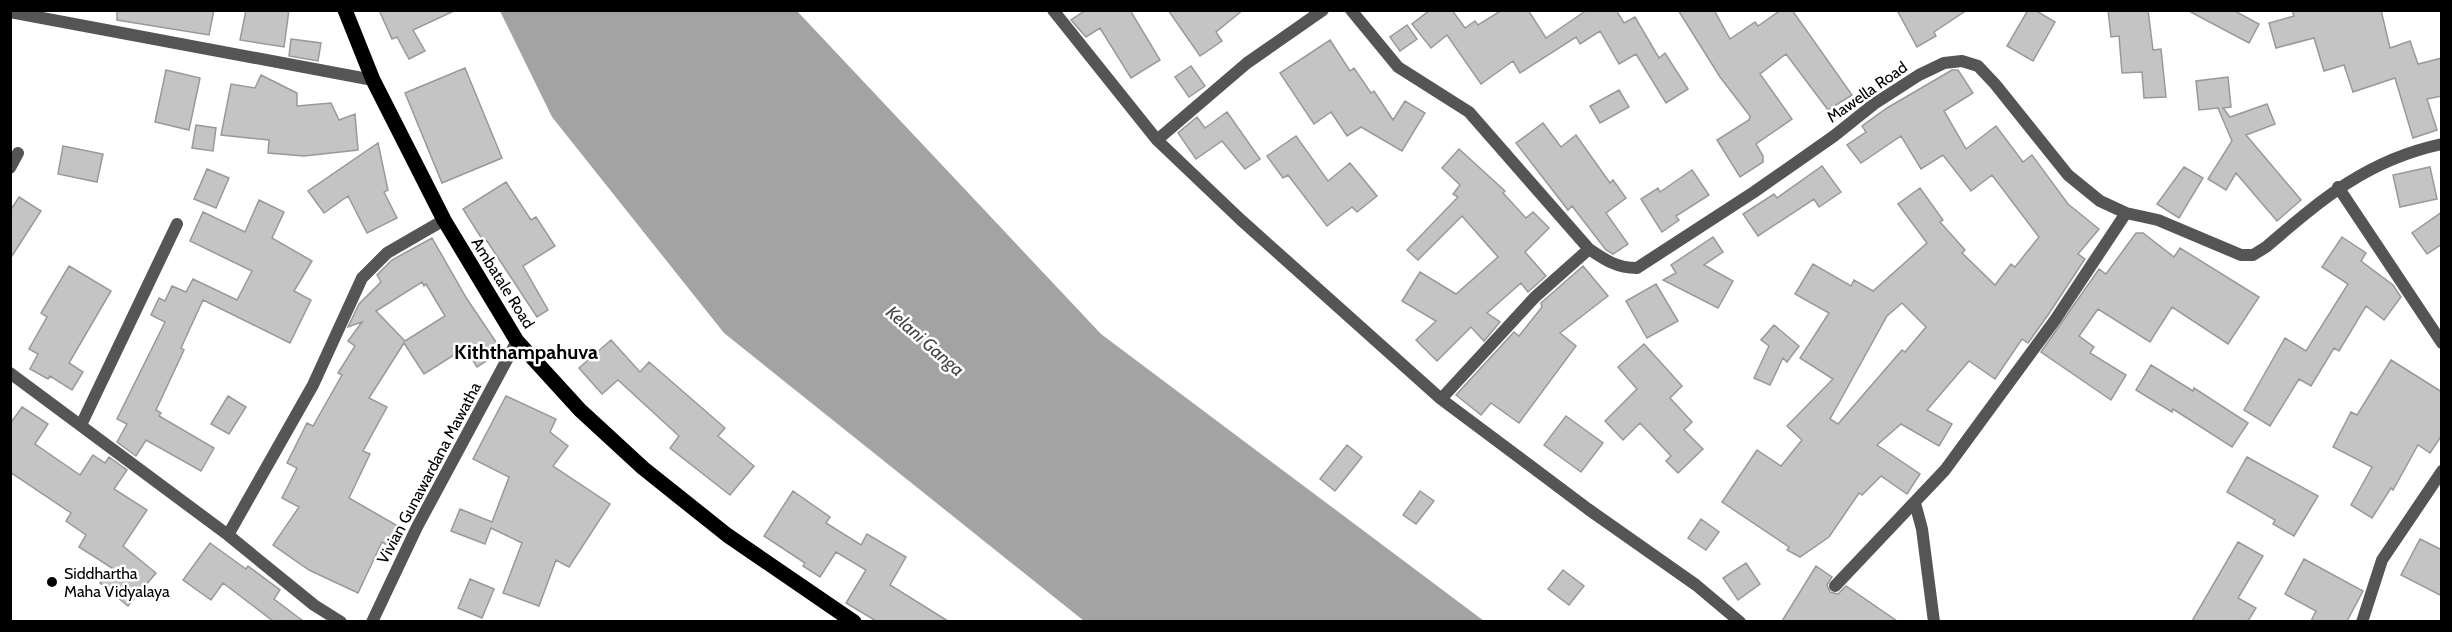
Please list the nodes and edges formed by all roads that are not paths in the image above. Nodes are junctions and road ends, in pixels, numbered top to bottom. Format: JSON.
{"nodes":[{"id":1,"x":345,"y":10,"type":"edge"},
{"id":2,"x":1053,"y":10,"type":"edge"},
{"id":3,"x":1323,"y":10,"type":"edge"},
{"id":4,"x":1351,"y":10,"type":"edge"},
{"id":5,"x":10,"y":12,"type":"edge"},
{"id":6,"x":373,"y":80,"type":"junction"},
{"id":7,"x":1156,"y":140,"type":"junction"},
{"id":8,"x":2442,"y":144,"type":"edge"},
{"id":9,"x":18,"y":153,"type":"dead end"},
{"id":10,"x":10,"y":168,"type":"edge"},
{"id":11,"x":2338,"y":187,"type":"junction"},
{"id":12,"x":2126,"y":213,"type":"junction"},
{"id":13,"x":444,"y":220,"type":"junction"},
{"id":14,"x":177,"y":224,"type":"dead end"},
{"id":15,"x":1589,"y":249,"type":"junction"},
{"id":16,"x":517,"y":341,"type":"junction"},
{"id":17,"x":2442,"y":343,"type":"edge"},
{"id":18,"x":10,"y":374,"type":"edge"},
{"id":19,"x":1441,"y":399,"type":"junction"},
{"id":20,"x":81,"y":425,"type":"junction"},
{"id":21,"x":2442,"y":471,"type":"edge"},
{"id":22,"x":1915,"y":502,"type":"junction"},
{"id":23,"x":228,"y":535,"type":"junction"},
{"id":24,"x":1835,"y":586,"type":"dead end"},
{"id":25,"x":341,"y":621,"type":"edge"},
{"id":26,"x":372,"y":621,"type":"edge"},
{"id":27,"x":854,"y":621,"type":"edge"},
{"id":28,"x":1740,"y":621,"type":"edge"},
{"id":29,"x":1934,"y":621,"type":"edge"},
{"id":30,"x":2362,"y":621,"type":"edge"}],
"edges":[{"from":1,"to":6,"type":"main road","name":"Ambatale Road"},
{"from":2,"to":7,"type":"street"},
{"from":3,"to":7,"type":"street"},
{"from":4,"to":15,"type":"street","name":"Mawella Road"},
{"from":5,"to":6,"type":"street"},
{"from":6,"to":13,"type":"main road","name":"Ambatale Road"},
{"from":7,"to":19,"type":"street"},
{"from":8,"to":11,"type":"street","name":"Mawella Road"},
{"from":9,"to":10,"type":"street"},
{"from":11,"to":12,"type":"street","name":"Mawella Road"},
{"from":11,"to":17,"type":"street"},
{"from":12,"to":15,"type":"street","name":"Mawella Road"},
{"from":12,"to":22,"type":"street"},
{"from":13,"to":16,"type":"main road","name":"Ambatale Road"},
{"from":13,"to":23,"type":"street"},
{"from":14,"to":20,"type":"street"},
{"from":15,"to":19,"type":"street"},
{"from":16,"to":26,"type":"street","name":"Vivian Gunawardana Mawatha"},
{"from":16,"to":27,"type":"main road","name":"Ambatale Road"},
{"from":18,"to":20,"type":"street"},
{"from":19,"to":28,"type":"street"},
{"from":20,"to":23,"type":"street"},
{"from":21,"to":30,"type":"street"},
{"from":22,"to":24,"type":"street"},
{"from":22,"to":29,"type":"street"},
{"from":23,"to":25,"type":"street"}]}
